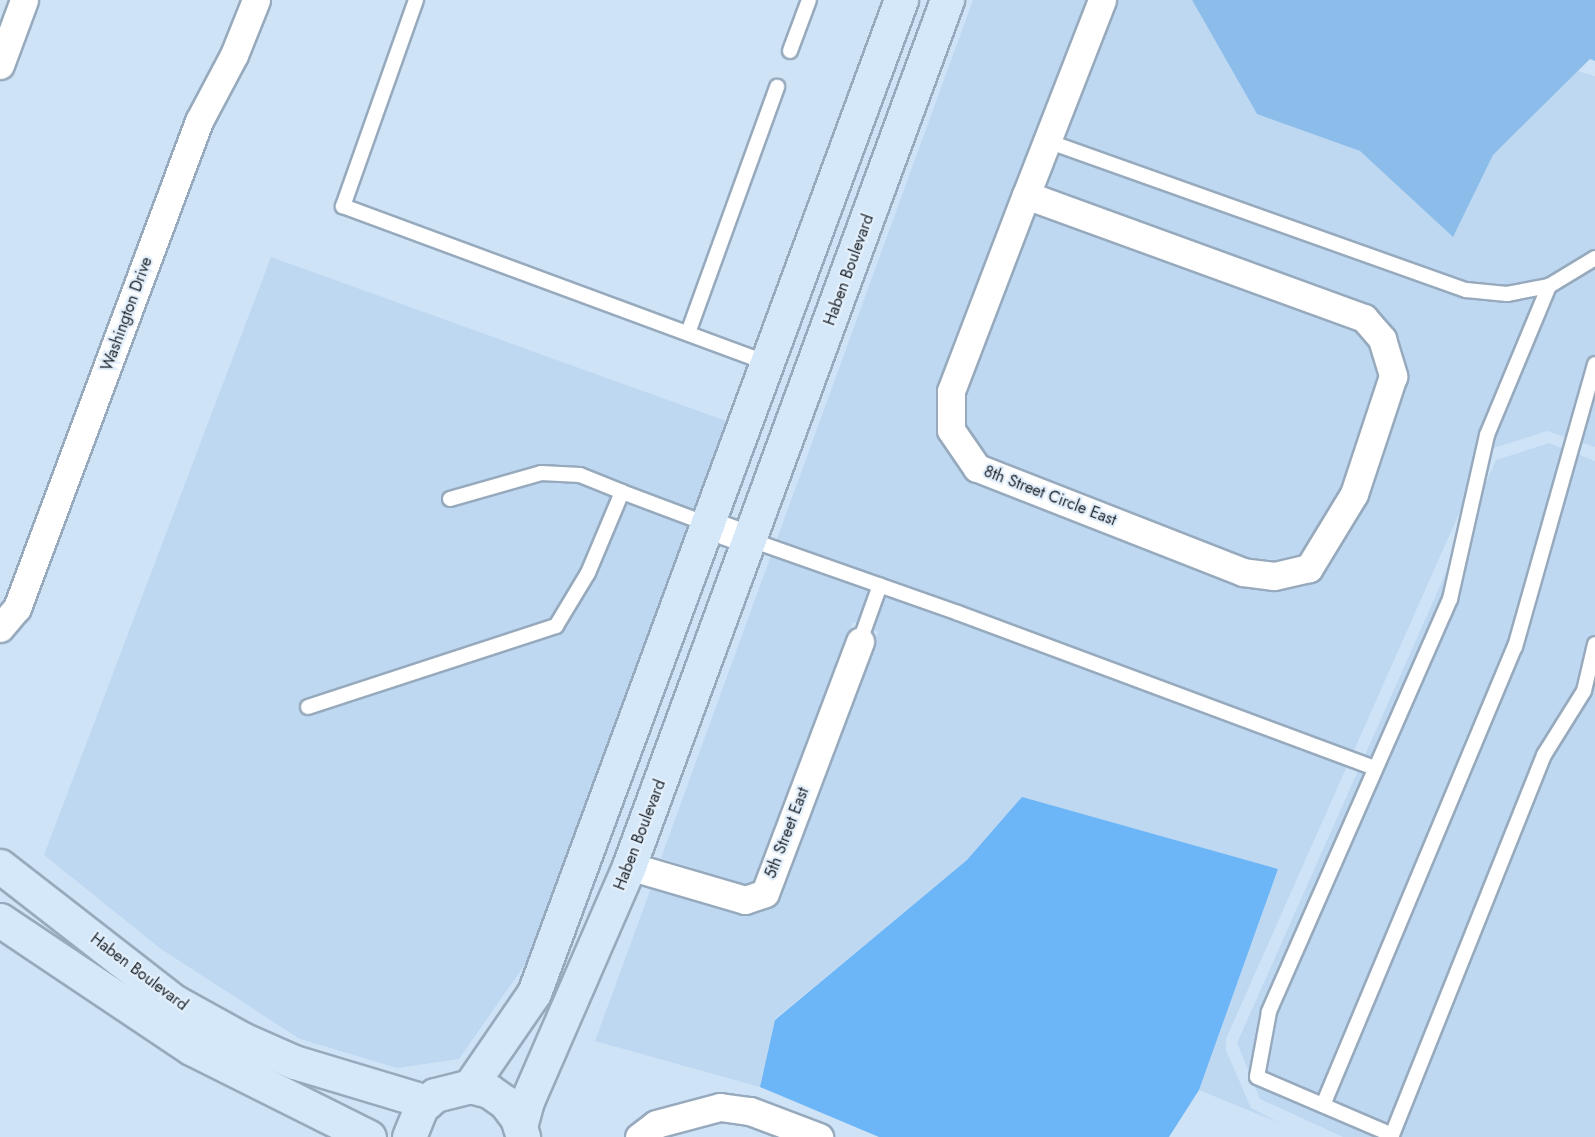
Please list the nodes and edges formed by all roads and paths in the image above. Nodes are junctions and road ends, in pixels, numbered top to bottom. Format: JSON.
{"nodes":[{"id":1,"x":24,"y":0,"type":"edge"},
{"id":2,"x":416,"y":0,"type":"edge"},
{"id":3,"x":809,"y":0,"type":"edge"},
{"id":4,"x":901,"y":0,"type":"edge"},
{"id":5,"x":947,"y":0,"type":"edge"},
{"id":6,"x":1102,"y":0,"type":"edge"},
{"id":7,"x":249,"y":2,"type":"edge"},
{"id":8,"x":790,"y":51,"type":"dead end"},
{"id":9,"x":0,"y":65,"type":"edge"},
{"id":10,"x":777,"y":87,"type":"dead end"},
{"id":11,"x":1047,"y":141,"type":"junction"},
{"id":12,"x":1026,"y":195,"type":"junction"},
{"id":13,"x":1595,"y":258,"type":"edge"},
{"id":14,"x":1549,"y":286,"type":"junction"},
{"id":15,"x":688,"y":333,"type":"junction"},
{"id":16,"x":768,"y":363,"type":"junction"},
{"id":17,"x":1595,"y":364,"type":"edge"},
{"id":18,"x":622,"y":492,"type":"junction"},
{"id":19,"x":450,"y":499,"type":"dead end"},
{"id":20,"x":709,"y":525,"type":"junction"},
{"id":21,"x":750,"y":540,"type":"junction"},
{"id":22,"x":880,"y":585,"type":"junction"},
{"id":23,"x":0,"y":628,"type":"edge"},
{"id":24,"x":860,"y":641,"type":"joint"},
{"id":25,"x":1595,"y":644,"type":"edge"},
{"id":26,"x":308,"y":707,"type":"dead end"},
{"id":27,"x":1374,"y":768,"type":"junction"},
{"id":28,"x":0,"y":866,"type":"edge"},
{"id":29,"x":629,"y":866,"type":"junction"},
{"id":30,"x":0,"y":920,"type":"edge"},
{"id":31,"x":470,"y":1086,"type":"junction"},
{"id":32,"x":427,"y":1102,"type":"junction"},
{"id":33,"x":1323,"y":1105,"type":"junction"},
{"id":34,"x":522,"y":1132,"type":"edge"},
{"id":35,"x":369,"y":1137,"type":"edge"},
{"id":36,"x":409,"y":1137,"type":"edge"},
{"id":37,"x":639,"y":1137,"type":"edge"},
{"id":38,"x":819,"y":1137,"type":"edge"}],
"edges":[{"from":1,"to":9,"type":"street"},
{"from":2,"to":15,"type":"lane"},
{"from":3,"to":8,"type":"lane"},
{"from":4,"to":16,"type":"street"},
{"from":5,"to":21,"type":"street","name":"Haben Boulevard"},
{"from":6,"to":11,"type":"street","name":"8th Street Circle East"},
{"from":7,"to":23,"type":"street","name":"Washington Drive"},
{"from":10,"to":15,"type":"lane"},
{"from":11,"to":12,"type":"street","name":"8th Street Circle East"},
{"from":11,"to":14,"type":"lane"},
{"from":12,"to":12,"type":"street","name":"8th Street Circle East"},
{"from":13,"to":14,"type":"lane"},
{"from":14,"to":27,"type":"lane"},
{"from":15,"to":16,"type":"lane"},
{"from":16,"to":20,"type":"street"},
{"from":17,"to":33,"type":"lane"},
{"from":18,"to":19,"type":"lane"},
{"from":18,"to":20,"type":"lane"},
{"from":18,"to":26,"type":"lane"},
{"from":20,"to":21,"type":"street"},
{"from":20,"to":31,"type":"street"},
{"from":21,"to":22,"type":"lane"},
{"from":21,"to":29,"type":"street","name":"Haben Boulevard"},
{"from":22,"to":24,"type":"lane"},
{"from":22,"to":27,"type":"lane"},
{"from":24,"to":29,"type":"street","name":"5th Street East"},
{"from":25,"to":33,"type":"lane"},
{"from":27,"to":33,"type":"lane"},
{"from":28,"to":32,"type":"street","name":"Haben Boulevard"},
{"from":29,"to":34,"type":"street","name":"Haben Boulevard"},
{"from":30,"to":35,"type":"street","name":"Haben Boulevard"},
{"from":31,"to":32,"type":"street"},
{"from":31,"to":34,"type":"street"},
{"from":32,"to":36,"type":"street"},
{"from":37,"to":38,"type":"street"}]}
